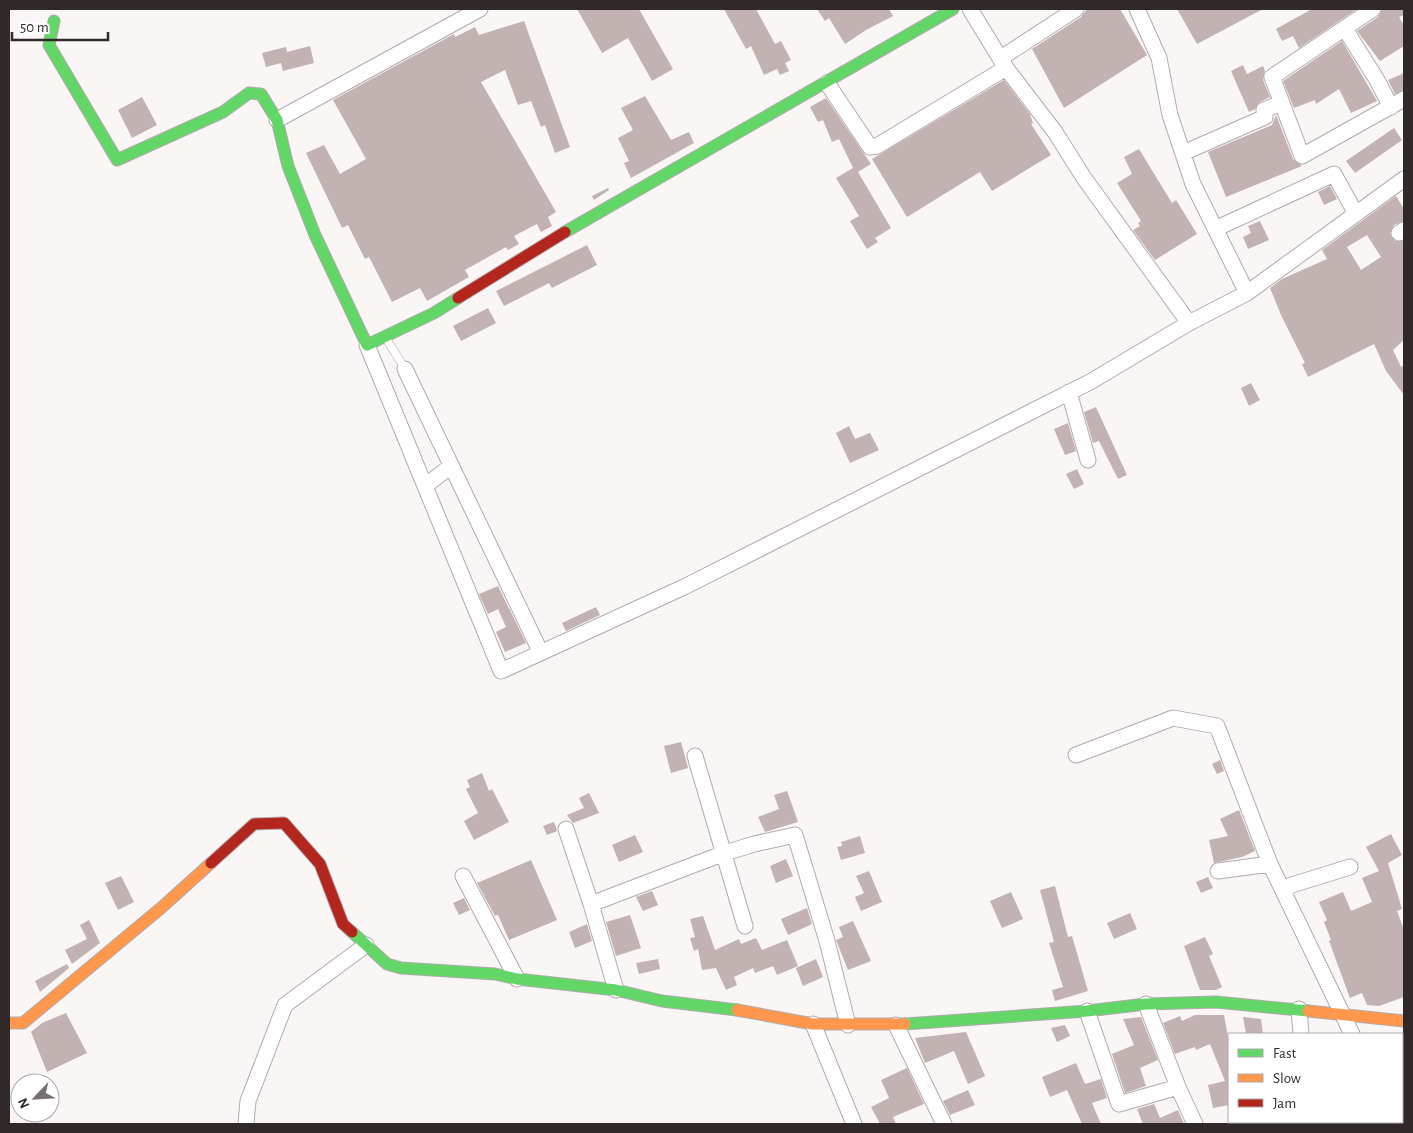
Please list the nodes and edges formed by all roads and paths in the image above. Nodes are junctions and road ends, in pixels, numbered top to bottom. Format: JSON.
{"nodes":[{"id":1,"x":480,"y":9,"type":"edge"},
{"id":2,"x":953,"y":9,"type":"edge"},
{"id":3,"x":970,"y":9,"type":"edge"},
{"id":4,"x":1076,"y":9,"type":"edge"},
{"id":5,"x":1137,"y":9,"type":"edge"},
{"id":6,"x":1373,"y":9,"type":"edge"},
{"id":7,"x":54,"y":21,"type":"dead end"},
{"id":8,"x":1345,"y":29,"type":"junction"},
{"id":9,"x":1004,"y":63,"type":"junction"},
{"id":10,"x":828,"y":82,"type":"junction"},
{"id":11,"x":1404,"y":99,"type":"edge"},
{"id":12,"x":1281,"y":103,"type":"junction"},
{"id":13,"x":1391,"y":107,"type":"junction"},
{"id":14,"x":277,"y":120,"type":"junction"},
{"id":15,"x":1183,"y":153,"type":"junction"},
{"id":16,"x":1404,"y":179,"type":"edge"},
{"id":17,"x":1356,"y":214,"type":"junction"},
{"id":18,"x":1215,"y":229,"type":"junction"},
{"id":19,"x":1247,"y":293,"type":"junction"},
{"id":20,"x":1189,"y":323,"type":"junction"},
{"id":21,"x":385,"y":337,"type":"junction"},
{"id":22,"x":367,"y":345,"type":"junction"},
{"id":23,"x":404,"y":369,"type":"joint"},
{"id":24,"x":1069,"y":392,"type":"junction"},
{"id":25,"x":1088,"y":460,"type":"dead end"},
{"id":26,"x":451,"y":466,"type":"junction"},
{"id":27,"x":425,"y":486,"type":"junction"},
{"id":28,"x":541,"y":652,"type":"junction"},
{"id":29,"x":1076,"y":755,"type":"dead end"},
{"id":30,"x":694,"y":756,"type":"dead end"},
{"id":31,"x":566,"y":829,"type":"dead end"},
{"id":32,"x":722,"y":854,"type":"junction"},
{"id":33,"x":1270,"y":864,"type":"junction"},
{"id":34,"x":1350,"y":867,"type":"dead end"},
{"id":35,"x":1218,"y":871,"type":"dead end"},
{"id":36,"x":462,"y":876,"type":"dead end"},
{"id":37,"x":1282,"y":888,"type":"junction"},
{"id":38,"x":591,"y":904,"type":"junction"},
{"id":39,"x":745,"y":926,"type":"dead end"},
{"id":40,"x":366,"y":945,"type":"junction"},
{"id":41,"x":518,"y":980,"type":"junction"},
{"id":42,"x":616,"y":990,"type":"junction"},
{"id":43,"x":1146,"y":1004,"type":"junction"},
{"id":44,"x":1299,"y":1009,"type":"junction"},
{"id":45,"x":1087,"y":1011,"type":"junction"},
{"id":46,"x":1344,"y":1016,"type":"junction"},
{"id":47,"x":1404,"y":1021,"type":"edge"},
{"id":48,"x":9,"y":1023,"type":"edge"},
{"id":49,"x":813,"y":1024,"type":"junction"},
{"id":50,"x":848,"y":1025,"type":"junction"},
{"id":51,"x":896,"y":1025,"type":"junction"},
{"id":52,"x":1301,"y":1033,"type":"edge"},
{"id":53,"x":1352,"y":1033,"type":"edge"},
{"id":54,"x":1178,"y":1087,"type":"junction"},
{"id":55,"x":246,"y":1124,"type":"edge"},
{"id":56,"x":854,"y":1124,"type":"edge"},
{"id":57,"x":944,"y":1124,"type":"edge"},
{"id":58,"x":1195,"y":1124,"type":"edge"}],
"edges":[{"from":1,"to":14,"type":"street"},
{"from":2,"to":10,"type":"street"},
{"from":3,"to":9,"type":"street"},
{"from":4,"to":9,"type":"street"},
{"from":5,"to":15,"type":"street"},
{"from":6,"to":8,"type":"street"},
{"from":7,"to":14,"type":"street"},
{"from":8,"to":12,"type":"street"},
{"from":8,"to":13,"type":"street"},
{"from":9,"to":10,"type":"street"},
{"from":9,"to":20,"type":"street"},
{"from":10,"to":21,"type":"street"},
{"from":11,"to":13,"type":"street"},
{"from":12,"to":13,"type":"street"},
{"from":12,"to":15,"type":"street"},
{"from":14,"to":22,"type":"street"},
{"from":15,"to":18,"type":"street"},
{"from":16,"to":17,"type":"street"},
{"from":17,"to":18,"type":"street"},
{"from":17,"to":19,"type":"street"},
{"from":18,"to":19,"type":"street"},
{"from":19,"to":20,"type":"street"},
{"from":20,"to":24,"type":"street"},
{"from":21,"to":22,"type":"street"},
{"from":21,"to":23,"type":"lane"},
{"from":22,"to":27,"type":"street"},
{"from":23,"to":26,"type":"street"},
{"from":24,"to":25,"type":"street"},
{"from":24,"to":28,"type":"street"},
{"from":26,"to":27,"type":"street"},
{"from":26,"to":28,"type":"street"},
{"from":27,"to":28,"type":"street"},
{"from":29,"to":33,"type":"street"},
{"from":30,"to":32,"type":"street"},
{"from":31,"to":38,"type":"street"},
{"from":32,"to":38,"type":"street"},
{"from":32,"to":39,"type":"street"},
{"from":32,"to":50,"type":"street"},
{"from":33,"to":35,"type":"street"},
{"from":33,"to":37,"type":"street"},
{"from":34,"to":37,"type":"street"},
{"from":36,"to":41,"type":"street"},
{"from":37,"to":46,"type":"street"},
{"from":38,"to":42,"type":"street"},
{"from":40,"to":41,"type":"street"},
{"from":40,"to":48,"type":"street"},
{"from":40,"to":55,"type":"street"},
{"from":41,"to":42,"type":"street"},
{"from":42,"to":49,"type":"street"},
{"from":43,"to":44,"type":"street"},
{"from":43,"to":45,"type":"street"},
{"from":43,"to":54,"type":"street"},
{"from":44,"to":46,"type":"street"},
{"from":44,"to":52,"type":"street"},
{"from":45,"to":51,"type":"street"},
{"from":45,"to":54,"type":"street"},
{"from":46,"to":47,"type":"street"},
{"from":46,"to":53,"type":"street"},
{"from":49,"to":50,"type":"street"},
{"from":49,"to":56,"type":"street"},
{"from":50,"to":51,"type":"street"},
{"from":51,"to":57,"type":"street"},
{"from":54,"to":58,"type":"street"}]}
